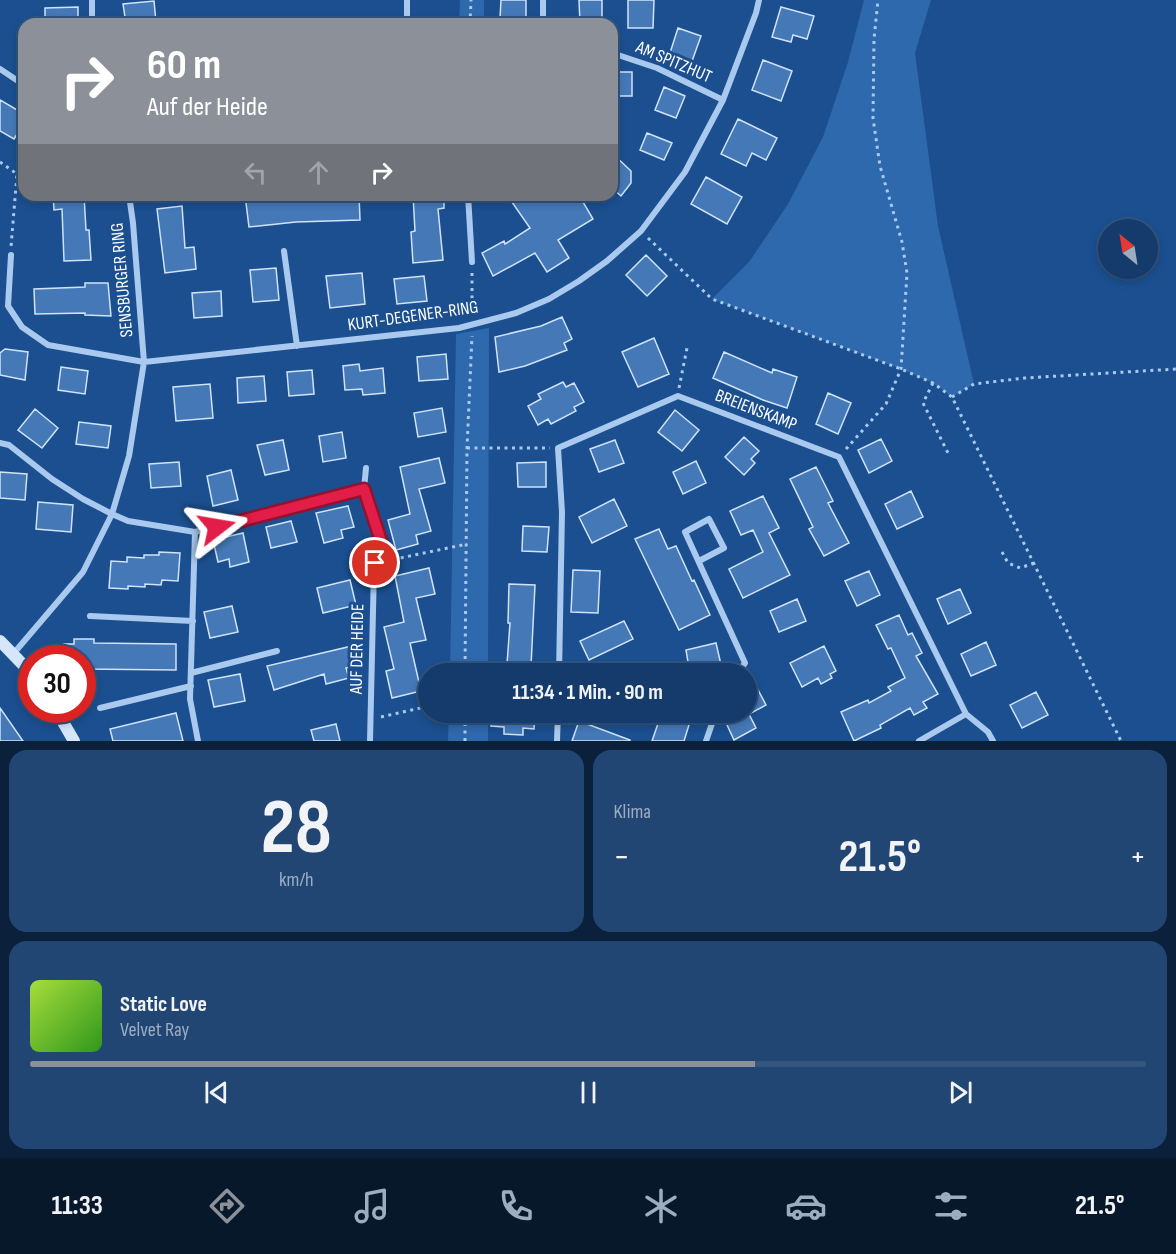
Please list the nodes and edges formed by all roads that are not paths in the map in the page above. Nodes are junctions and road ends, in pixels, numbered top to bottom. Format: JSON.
{"nodes":[{"id":1,"x":92,"y":0,"type":"edge"},
{"id":2,"x":407,"y":0,"type":"edge"},
{"id":3,"x":543,"y":0,"type":"edge"},
{"id":4,"x":759,"y":0,"type":"edge"},
{"id":5,"x":92,"y":18,"type":"edge"},
{"id":6,"x":407,"y":18,"type":"edge"},
{"id":7,"x":543,"y":18,"type":"edge"},
{"id":8,"x":618,"y":55,"type":"edge"},
{"id":9,"x":0,"y":69,"type":"edge"},
{"id":10,"x":18,"y":81,"type":"edge"},
{"id":11,"x":723,"y":100,"type":"junction"},
{"id":12,"x":130,"y":201,"type":"edge"},
{"id":13,"x":468,"y":201,"type":"edge"},
{"id":14,"x":284,"y":251,"type":"dead end"},
{"id":15,"x":11,"y":255,"type":"road end"},
{"id":16,"x":472,"y":262,"type":"road end"},
{"id":17,"x":297,"y":346,"type":"junction"},
{"id":18,"x":144,"y":362,"type":"junction"},
{"id":19,"x":0,"y":443,"type":"edge"},
{"id":20,"x":366,"y":468,"type":"dead end"},
{"id":21,"x":364,"y":489,"type":"junction"},
{"id":22,"x":112,"y":514,"type":"junction"},
{"id":23,"x":195,"y":532,"type":"junction"},
{"id":24,"x":699,"y":561,"type":"junction"},
{"id":25,"x":90,"y":616,"type":"dead end"},
{"id":26,"x":193,"y":621,"type":"junction"},
{"id":27,"x":0,"y":641,"type":"edge"},
{"id":28,"x":277,"y":651,"type":"dead end"},
{"id":29,"x":14,"y":653,"type":"junction"},
{"id":30,"x":18,"y":658,"type":"edge"},
{"id":31,"x":559,"y":663,"type":"edge"},
{"id":32,"x":746,"y":663,"type":"edge"},
{"id":33,"x":191,"y":673,"type":"junction"},
{"id":34,"x":191,"y":686,"type":"junction"},
{"id":35,"x":100,"y":708,"type":"dead end"},
{"id":36,"x":966,"y":714,"type":"junction"},
{"id":37,"x":64,"y":723,"type":"edge"},
{"id":38,"x":558,"y":723,"type":"edge"},
{"id":39,"x":712,"y":723,"type":"edge"},
{"id":40,"x":74,"y":741,"type":"edge"},
{"id":41,"x":198,"y":741,"type":"edge"},
{"id":42,"x":370,"y":741,"type":"edge"},
{"id":43,"x":557,"y":741,"type":"edge"},
{"id":44,"x":706,"y":741,"type":"edge"},
{"id":45,"x":919,"y":741,"type":"edge"},
{"id":46,"x":993,"y":741,"type":"edge"}],
"edges":[{"from":1,"to":5,"type":"street"},
{"from":2,"to":6,"type":"street"},
{"from":3,"to":7,"type":"street"},
{"from":4,"to":11,"type":"street","name":"KURT-DEGENER-RING"},
{"from":8,"to":11,"type":"street","name":"AM SPITZHUT"},
{"from":9,"to":10,"type":"street"},
{"from":11,"to":17,"type":"street","name":"KURT-DEGENER-RING"},
{"from":12,"to":18,"type":"street","name":"SENSBURGER RING"},
{"from":13,"to":16,"type":"street"},
{"from":14,"to":17,"type":"street"},
{"from":15,"to":18,"type":"street","name":"SENSBURGER RING"},
{"from":17,"to":18,"type":"street","name":"KURT-DEGENER-RING"},
{"from":18,"to":22,"type":"street","name":"SENSBURGER RING"},
{"from":19,"to":22,"type":"street"},
{"from":20,"to":21,"type":"street","name":"AUF DER HEIDE"},
{"from":21,"to":23,"type":"street"},
{"from":21,"to":42,"type":"street","name":"AUF DER HEIDE"},
{"from":22,"to":23,"type":"street"},
{"from":22,"to":29,"type":"street","name":"SENSBURGER RING"},
{"from":23,"to":26,"type":"street"},
{"from":24,"to":24,"type":"street"},
{"from":24,"to":32,"type":"street"},
{"from":25,"to":26,"type":"street"},
{"from":26,"to":33,"type":"street"},
{"from":27,"to":29,"type":"street"},
{"from":28,"to":33,"type":"street"},
{"from":29,"to":30,"type":"street"},
{"from":31,"to":36,"type":"street","name":"BREIENSKAMP"},
{"from":33,"to":34,"type":"street"},
{"from":34,"to":35,"type":"street"},
{"from":34,"to":41,"type":"street"},
{"from":36,"to":45,"type":"street"},
{"from":36,"to":46,"type":"street"},
{"from":37,"to":40,"type":"street"},
{"from":38,"to":43,"type":"street"},
{"from":39,"to":44,"type":"street"}]}
